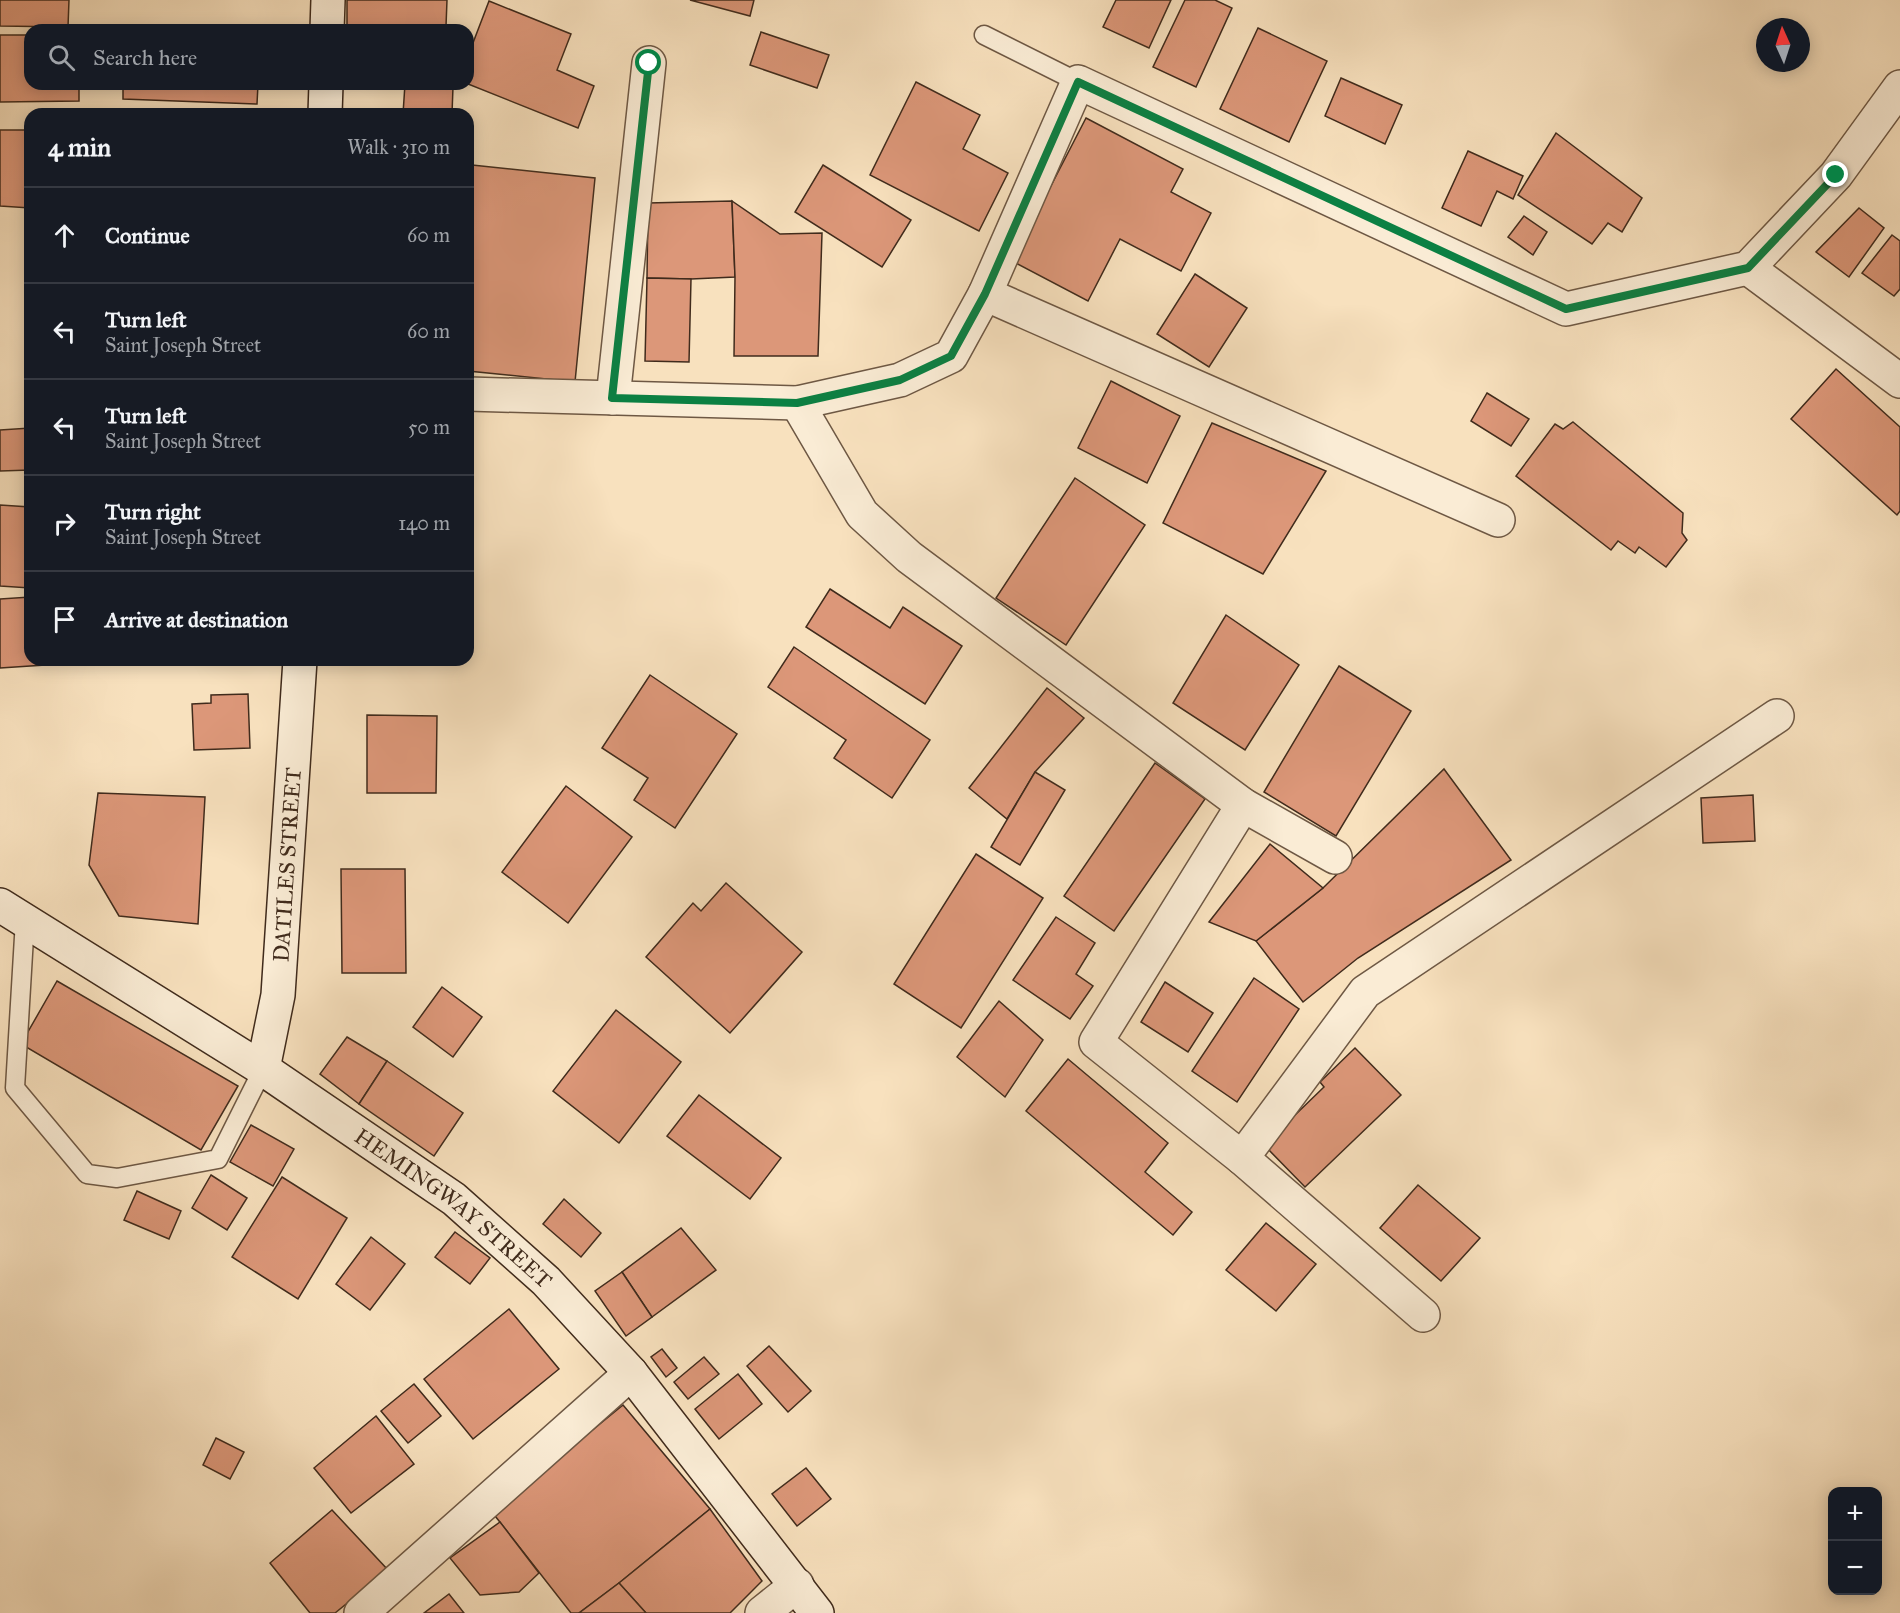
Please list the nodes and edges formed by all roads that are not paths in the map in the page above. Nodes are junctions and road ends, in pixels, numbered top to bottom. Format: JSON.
{"nodes":[{"id":1,"x":328,"y":0,"type":"edge"},
{"id":2,"x":327,"y":24,"type":"edge"},
{"id":3,"x":984,"y":35,"type":"dead end"},
{"id":4,"x":649,"y":63,"type":"dead end"},
{"id":5,"x":1078,"y":82,"type":"junction"},
{"id":6,"x":1900,"y":87,"type":"edge"},
{"id":7,"x":326,"y":90,"type":"edge"},
{"id":8,"x":325,"y":108,"type":"edge"},
{"id":9,"x":1748,"y":268,"type":"junction"},
{"id":10,"x":985,"y":294,"type":"junction"},
{"id":11,"x":1900,"y":381,"type":"edge"},
{"id":12,"x":474,"y":393,"type":"edge"},
{"id":13,"x":612,"y":398,"type":"junction"},
{"id":14,"x":797,"y":403,"type":"junction"},
{"id":15,"x":1498,"y":520,"type":"dead end"},
{"id":16,"x":300,"y":666,"type":"edge"},
{"id":17,"x":1777,"y":716,"type":"dead end"},
{"id":18,"x":1243,"y":805,"type":"junction"},
{"id":19,"x":1335,"y":857,"type":"dead end"},
{"id":20,"x":12,"y":912,"type":"edge"},
{"id":21,"x":263,"y":1069,"type":"junction"},
{"id":22,"x":1242,"y":1158,"type":"junction"},
{"id":23,"x":1423,"y":1316,"type":"dead end"},
{"id":24,"x":631,"y":1373,"type":"junction"},
{"id":25,"x":797,"y":1585,"type":"junction"},
{"id":26,"x":361,"y":1613,"type":"edge"},
{"id":27,"x":762,"y":1613,"type":"edge"},
{"id":28,"x":817,"y":1613,"type":"edge"}],
"edges":[{"from":1,"to":2,"type":"street"},
{"from":3,"to":5,"type":"lane"},
{"from":4,"to":13,"type":"street"},
{"from":5,"to":9,"type":"street"},
{"from":5,"to":10,"type":"street"},
{"from":6,"to":9,"type":"street"},
{"from":7,"to":8,"type":"street"},
{"from":9,"to":11,"type":"street"},
{"from":10,"to":14,"type":"street"},
{"from":10,"to":15,"type":"street"},
{"from":12,"to":13,"type":"street"},
{"from":13,"to":14,"type":"street"},
{"from":14,"to":18,"type":"street"},
{"from":16,"to":21,"type":"street","name":"DATILES STREET"},
{"from":17,"to":22,"type":"street"},
{"from":18,"to":19,"type":"street"},
{"from":18,"to":22,"type":"street"},
{"from":20,"to":21,"type":"street","name":"HEMINGWAY STREET"},
{"from":20,"to":21,"type":"lane"},
{"from":21,"to":24,"type":"street","name":"HEMINGWAY STREET"},
{"from":22,"to":23,"type":"street"},
{"from":24,"to":25,"type":"street","name":"HEMINGWAY STREET"},
{"from":24,"to":26,"type":"street"},
{"from":25,"to":27,"type":"street"},
{"from":25,"to":28,"type":"street","name":"HEMINGWAY STREET"}]}
